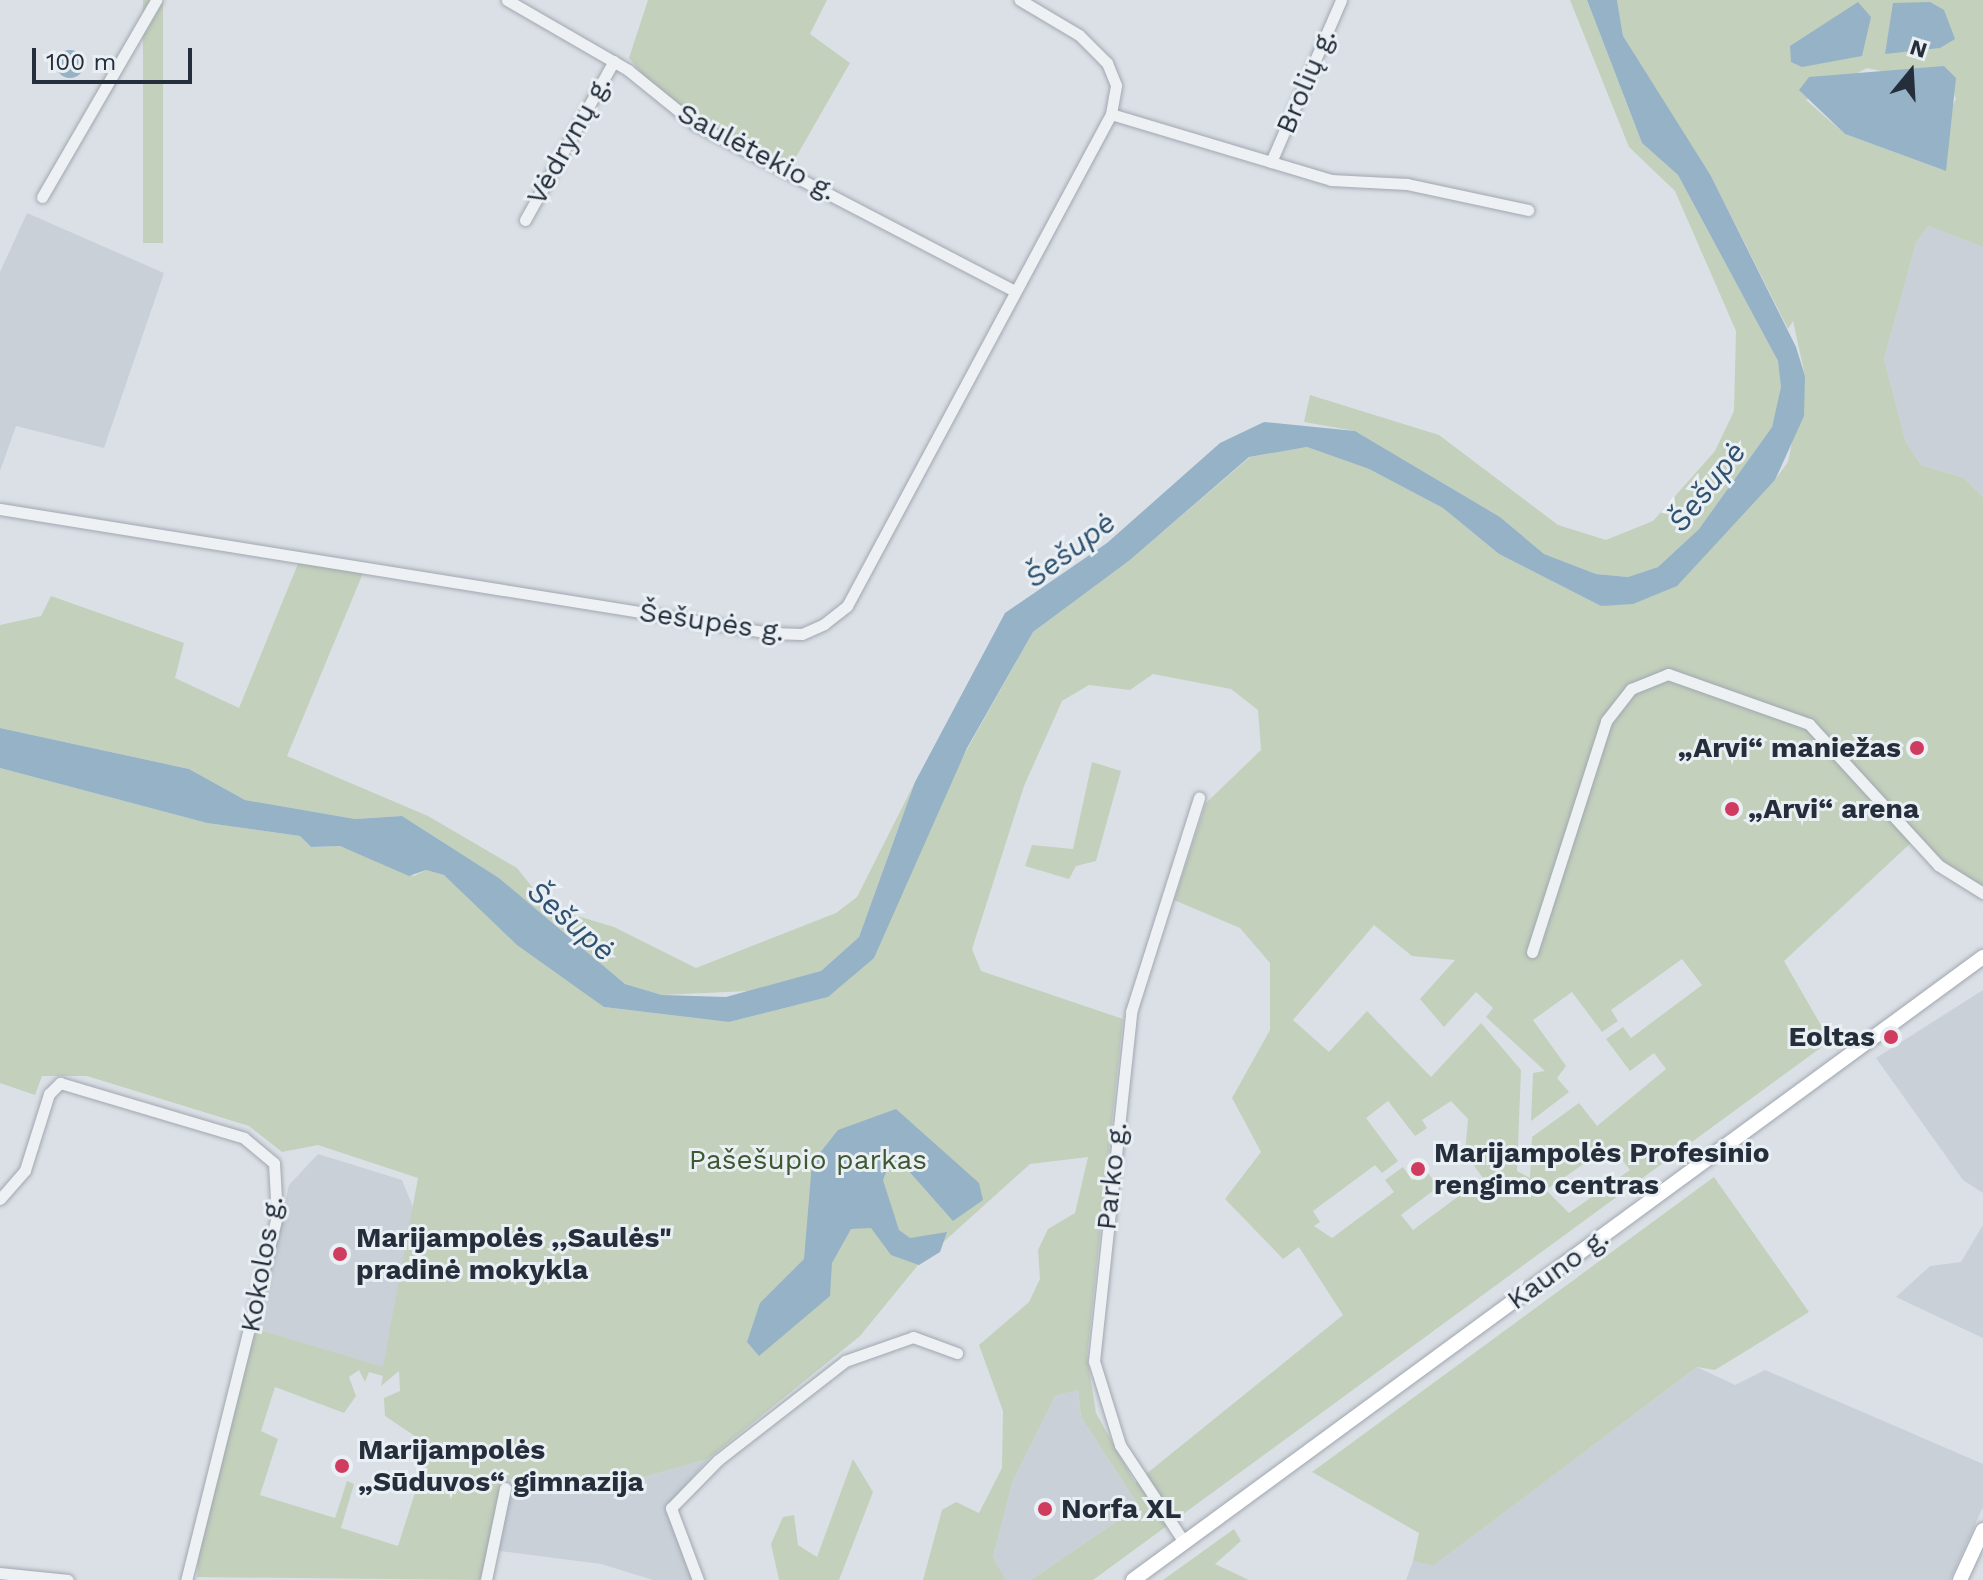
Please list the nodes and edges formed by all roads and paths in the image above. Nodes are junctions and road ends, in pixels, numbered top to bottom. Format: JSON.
{"nodes":[{"id":1,"x":156,"y":0,"type":"edge"},
{"id":2,"x":507,"y":0,"type":"edge"},
{"id":3,"x":1020,"y":0,"type":"edge"},
{"id":4,"x":1341,"y":0,"type":"edge"},
{"id":5,"x":614,"y":61,"type":"junction"},
{"id":6,"x":1111,"y":114,"type":"junction"},
{"id":7,"x":1271,"y":162,"type":"junction"},
{"id":8,"x":42,"y":197,"type":"dead end"},
{"id":9,"x":1528,"y":210,"type":"dead end"},
{"id":10,"x":525,"y":220,"type":"dead end"},
{"id":11,"x":1015,"y":291,"type":"junction"},
{"id":12,"x":0,"y":509,"type":"edge"},
{"id":13,"x":1199,"y":797,"type":"dead end"},
{"id":14,"x":1983,"y":893,"type":"edge"},
{"id":15,"x":1532,"y":952,"type":"dead end"},
{"id":16,"x":1983,"y":957,"type":"edge"},
{"id":17,"x":0,"y":1199,"type":"edge"},
{"id":18,"x":957,"y":1353,"type":"dead end"},
{"id":19,"x":505,"y":1488,"type":"dead end"},
{"id":20,"x":1983,"y":1530,"type":"edge"},
{"id":21,"x":1184,"y":1542,"type":"junction"},
{"id":22,"x":0,"y":1573,"type":"edge"},
{"id":23,"x":68,"y":1580,"type":"edge"},
{"id":24,"x":186,"y":1580,"type":"edge"},
{"id":25,"x":486,"y":1580,"type":"edge"},
{"id":26,"x":698,"y":1580,"type":"edge"},
{"id":27,"x":1133,"y":1580,"type":"edge"},
{"id":28,"x":1960,"y":1580,"type":"edge"}],
"edges":[{"from":1,"to":8,"type":"street"},
{"from":2,"to":5,"type":"street","name":"Saulėtekio g."},
{"from":3,"to":6,"type":"street","name":"Šešupės g."},
{"from":4,"to":7,"type":"street","name":"Brolių g."},
{"from":5,"to":10,"type":"street","name":"Vėdrynų g."},
{"from":5,"to":11,"type":"street","name":"Saulėtekio g."},
{"from":6,"to":7,"type":"street"},
{"from":6,"to":11,"type":"street","name":"Šešupės g."},
{"from":7,"to":9,"type":"street"},
{"from":11,"to":12,"type":"street","name":"Šešupės g."},
{"from":13,"to":21,"type":"street","name":"Parko g."},
{"from":14,"to":15,"type":"street"},
{"from":16,"to":21,"type":"main road","name":"Kauno g."},
{"from":17,"to":24,"type":"street","name":"Kokolos g."},
{"from":18,"to":26,"type":"street"},
{"from":19,"to":25,"type":"street"},
{"from":20,"to":28,"type":"main road"},
{"from":21,"to":27,"type":"main road","name":"Kauno g."},
{"from":22,"to":23,"type":"street"}]}
